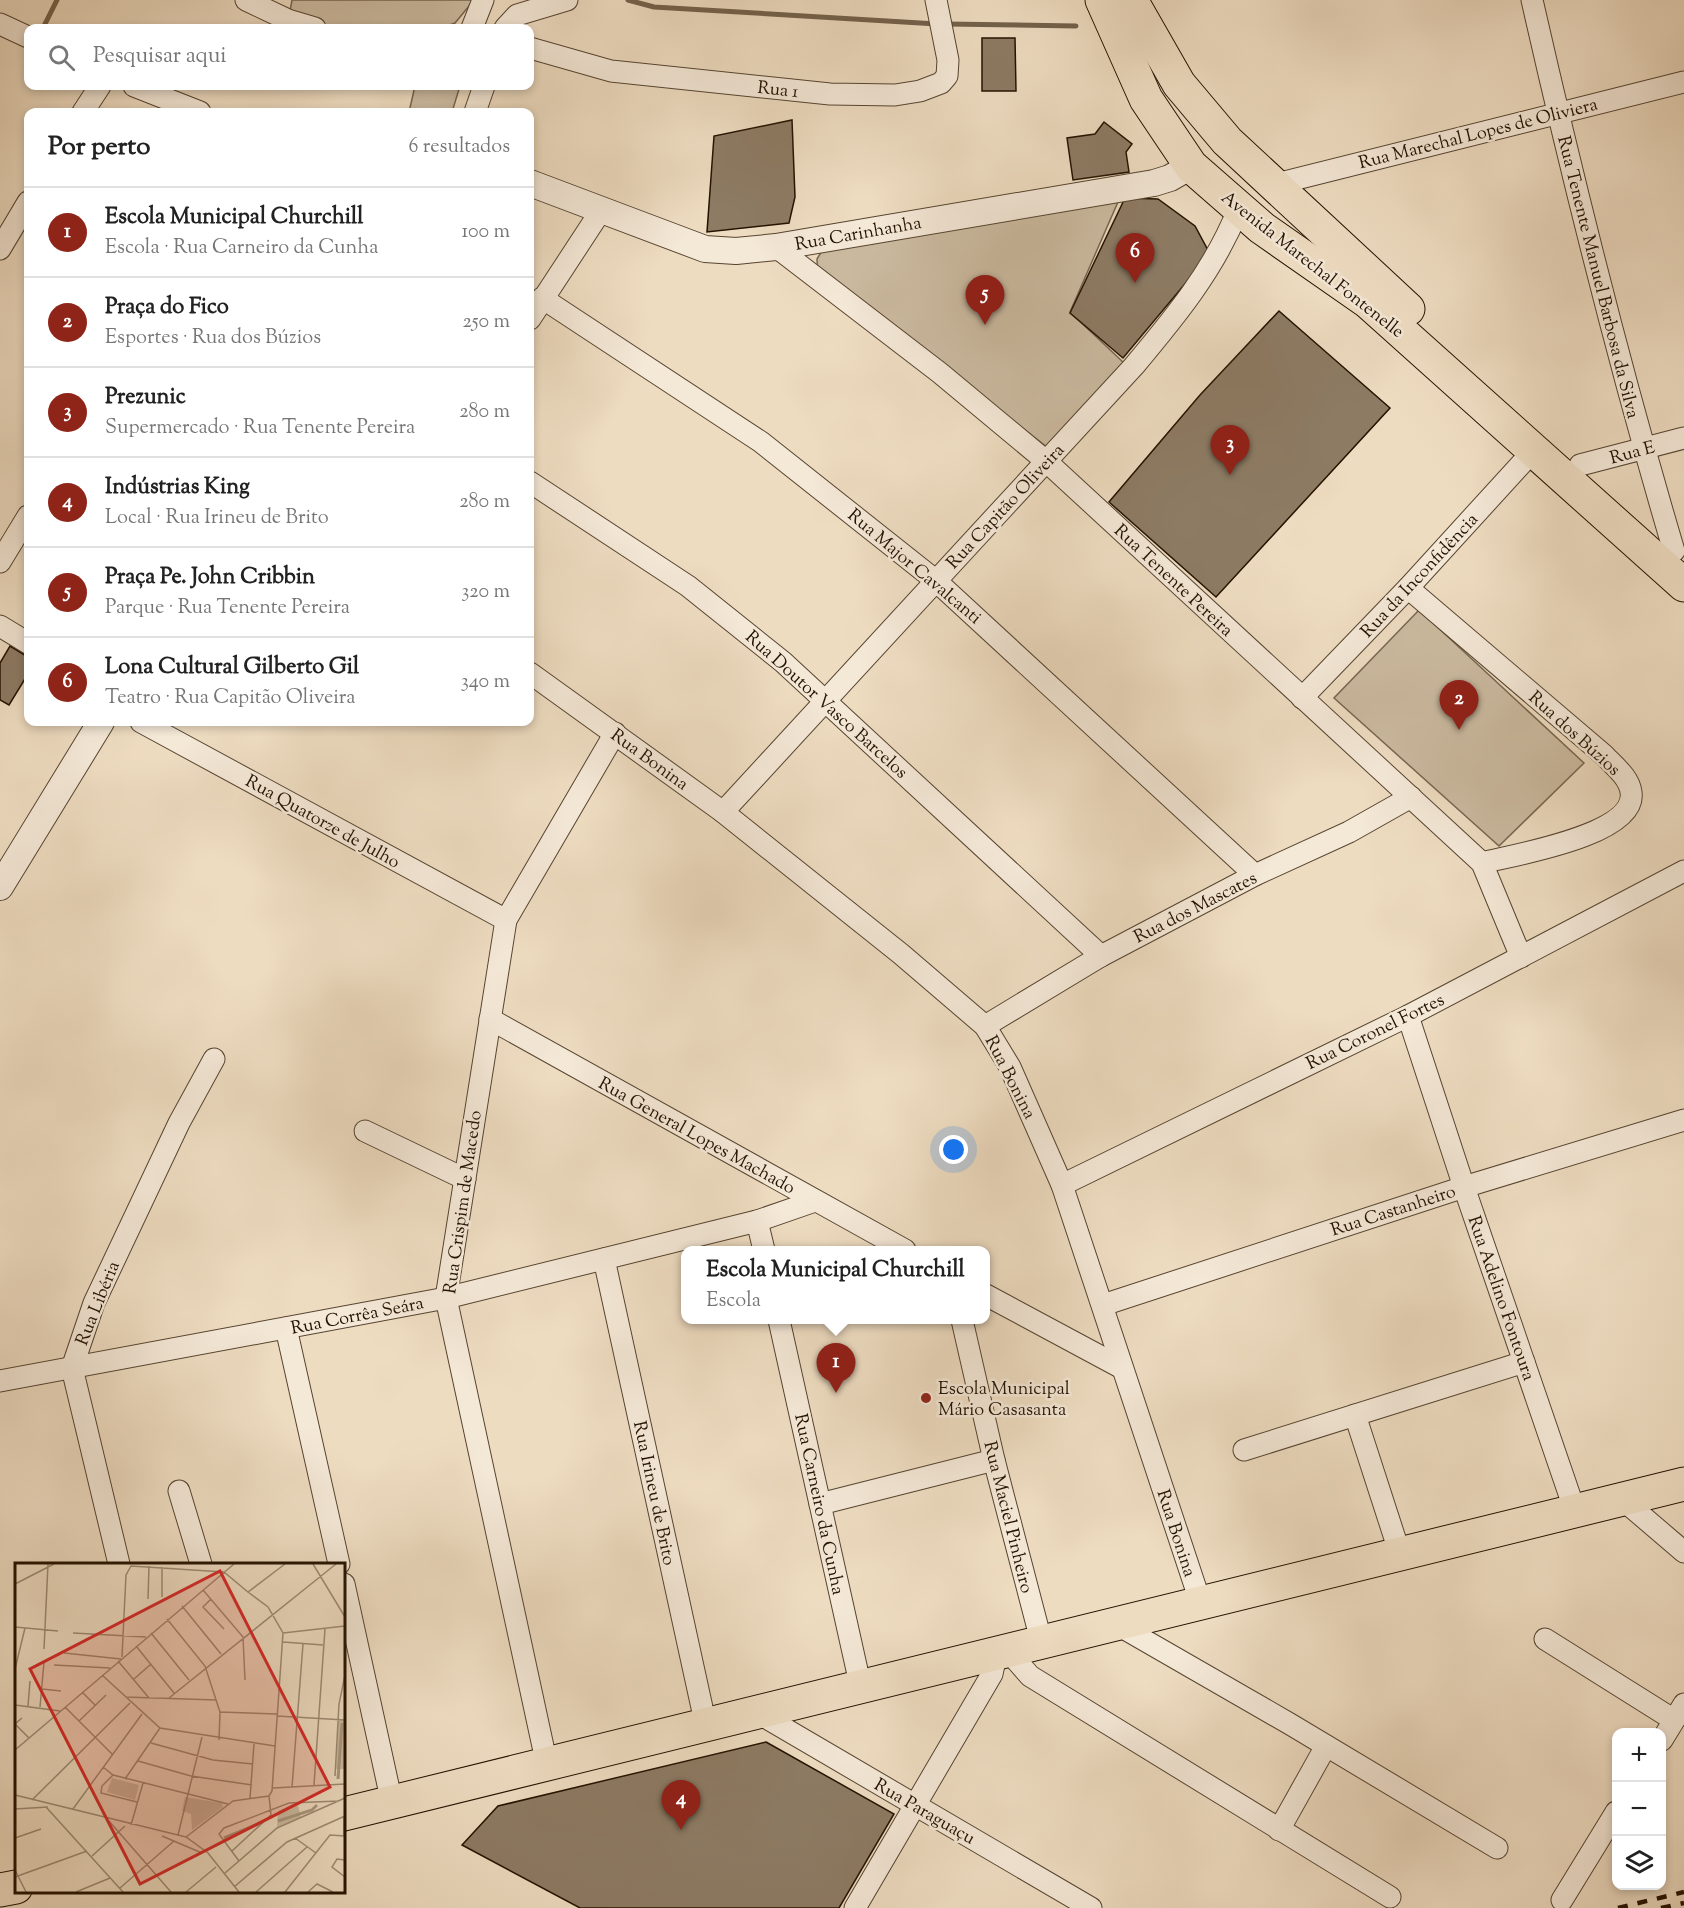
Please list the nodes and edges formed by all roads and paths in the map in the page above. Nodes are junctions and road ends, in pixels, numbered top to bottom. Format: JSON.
{"nodes":[{"id":1,"x":246,"y":0,"type":"edge"},
{"id":2,"x":483,"y":0,"type":"edge"},
{"id":3,"x":567,"y":0,"type":"edge"},
{"id":4,"x":1102,"y":0,"type":"edge"},
{"id":5,"x":1131,"y":0,"type":"edge"},
{"id":6,"x":1532,"y":0,"type":"edge"},
{"id":7,"x":936,"y":2,"type":"edge"},
{"id":8,"x":0,"y":24,"type":"edge"},
{"id":9,"x":302,"y":24,"type":"edge"},
{"id":10,"x":474,"y":24,"type":"edge"},
{"id":11,"x":509,"y":24,"type":"edge"},
{"id":12,"x":24,"y":35,"type":"edge"},
{"id":13,"x":534,"y":49,"type":"edge"},
{"id":14,"x":1684,"y":82,"type":"edge"},
{"id":15,"x":1179,"y":84,"type":"junction"},
{"id":16,"x":97,"y":90,"type":"edge"},
{"id":17,"x":144,"y":90,"type":"edge"},
{"id":18,"x":483,"y":90,"type":"edge"},
{"id":19,"x":86,"y":108,"type":"edge"},
{"id":20,"x":190,"y":108,"type":"edge"},
{"id":21,"x":476,"y":108,"type":"edge"},
{"id":22,"x":1557,"y":113,"type":"junction"},
{"id":23,"x":1191,"y":166,"type":"junction"},
{"id":24,"x":534,"y":184,"type":"edge"},
{"id":25,"x":1272,"y":185,"type":"junction"},
{"id":26,"x":24,"y":209,"type":"edge"},
{"id":27,"x":602,"y":209,"type":"junction"},
{"id":28,"x":1238,"y":210,"type":"junction"},
{"id":29,"x":776,"y":247,"type":"junction"},
{"id":30,"x":0,"y":249,"type":"edge"},
{"id":31,"x":542,"y":297,"type":"junction"},
{"id":32,"x":534,"y":312,"type":"edge"},
{"id":33,"x":1684,"y":438,"type":"edge"},
{"id":34,"x":1643,"y":448,"type":"junction"},
{"id":35,"x":1534,"y":450,"type":"junction"},
{"id":36,"x":1047,"y":462,"type":"junction"},
{"id":37,"x":1581,"y":465,"type":"junction"},
{"id":38,"x":534,"y":485,"type":"edge"},
{"id":39,"x":24,"y":523,"type":"edge"},
{"id":40,"x":1679,"y":556,"type":"edge"},
{"id":41,"x":0,"y":562,"type":"edge"},
{"id":42,"x":935,"y":580,"type":"junction"},
{"id":43,"x":1684,"y":585,"type":"edge"},
{"id":44,"x":1408,"y":588,"type":"junction"},
{"id":45,"x":0,"y":626,"type":"edge"},
{"id":46,"x":24,"y":641,"type":"edge"},
{"id":47,"x":534,"y":676,"type":"edge"},
{"id":48,"x":1302,"y":698,"type":"junction"},
{"id":49,"x":824,"y":699,"type":"junction"},
{"id":50,"x":99,"y":726,"type":"edge"},
{"id":51,"x":148,"y":726,"type":"edge"},
{"id":52,"x":615,"y":733,"type":"junction"},
{"id":53,"x":1411,"y":797,"type":"junction"},
{"id":54,"x":723,"y":812,"type":"junction"},
{"id":55,"x":1482,"y":863,"type":"junction"},
{"id":56,"x":1684,"y":871,"type":"edge"},
{"id":57,"x":1255,"y":875,"type":"junction"},
{"id":58,"x":0,"y":887,"type":"edge"},
{"id":59,"x":506,"y":920,"type":"junction"},
{"id":60,"x":1101,"y":956,"type":"junction"},
{"id":61,"x":1521,"y":957,"type":"junction"},
{"id":62,"x":1408,"y":1016,"type":"junction"},
{"id":63,"x":490,"y":1019,"type":"junction"},
{"id":64,"x":985,"y":1026,"type":"junction"},
{"id":65,"x":214,"y":1059,"type":"dead end"},
{"id":66,"x":1684,"y":1120,"type":"edge"},
{"id":67,"x":365,"y":1131,"type":"dead end"},
{"id":68,"x":465,"y":1179,"type":"junction"},
{"id":69,"x":1062,"y":1185,"type":"junction"},
{"id":70,"x":1464,"y":1188,"type":"junction"},
{"id":71,"x":814,"y":1201,"type":"junction"},
{"id":72,"x":757,"y":1221,"type":"junction"},
{"id":73,"x":763,"y":1246,"type":"edge"},
{"id":74,"x":896,"y":1246,"type":"edge"},
{"id":75,"x":603,"y":1259,"type":"junction"},
{"id":76,"x":990,"y":1296,"type":"edge"},
{"id":77,"x":446,"y":1298,"type":"junction"},
{"id":78,"x":1103,"y":1305,"type":"junction"},
{"id":79,"x":780,"y":1324,"type":"edge"},
{"id":80,"x":963,"y":1324,"type":"edge"},
{"id":81,"x":286,"y":1328,"type":"junction"},
{"id":82,"x":1524,"y":1362,"type":"junction"},
{"id":83,"x":72,"y":1368,"type":"junction"},
{"id":84,"x":1122,"y":1368,"type":"junction"},
{"id":85,"x":0,"y":1381,"type":"edge"},
{"id":86,"x":1355,"y":1415,"type":"junction"},
{"id":87,"x":1244,"y":1450,"type":"dead end"},
{"id":88,"x":994,"y":1460,"type":"junction"},
{"id":89,"x":1684,"y":1484,"type":"edge"},
{"id":90,"x":179,"y":1491,"type":"dead end"},
{"id":91,"x":1622,"y":1499,"type":"junction"},
{"id":92,"x":820,"y":1504,"type":"junction"},
{"id":93,"x":1575,"y":1511,"type":"junction"},
{"id":94,"x":1684,"y":1552,"type":"edge"},
{"id":95,"x":1400,"y":1554,"type":"junction"},
{"id":96,"x":119,"y":1563,"type":"edge"},
{"id":97,"x":201,"y":1563,"type":"edge"},
{"id":98,"x":339,"y":1563,"type":"edge"},
{"id":99,"x":345,"y":1589,"type":"edge"},
{"id":100,"x":1201,"y":1604,"type":"junction"},
{"id":101,"x":1118,"y":1625,"type":"junction"},
{"id":102,"x":1545,"y":1639,"type":"dead end"},
{"id":103,"x":1042,"y":1644,"type":"junction"},
{"id":104,"x":1003,"y":1654,"type":"junction"},
{"id":105,"x":861,"y":1688,"type":"junction"},
{"id":106,"x":1679,"y":1712,"type":"edge"},
{"id":107,"x":758,"y":1713,"type":"junction"},
{"id":108,"x":706,"y":1726,"type":"junction"},
{"id":109,"x":1666,"y":1733,"type":"edge"},
{"id":110,"x":1326,"y":1746,"type":"junction"},
{"id":111,"x":547,"y":1765,"type":"junction"},
{"id":112,"x":392,"y":1803,"type":"junction"},
{"id":113,"x":915,"y":1805,"type":"junction"},
{"id":114,"x":345,"y":1814,"type":"edge"},
{"id":115,"x":1612,"y":1820,"type":"edge"},
{"id":116,"x":1279,"y":1830,"type":"junction"},
{"id":117,"x":1497,"y":1848,"type":"dead end"},
{"id":118,"x":15,"y":1887,"type":"edge"},
{"id":119,"x":0,"y":1890,"type":"edge"},
{"id":120,"x":1390,"y":1896,"type":"dead end"},
{"id":121,"x":1562,"y":1900,"type":"dead end"},
{"id":122,"x":855,"y":1908,"type":"edge"},
{"id":123,"x":1091,"y":1908,"type":"edge"}],
"edges":[{"from":1,"to":9,"type":"street"},
{"from":2,"to":10,"type":"street"},
{"from":3,"to":11,"type":"street"},
{"from":4,"to":23,"type":"main road","name":"Avenida Marechal Fontenelle"},
{"from":5,"to":15,"type":"main road","name":"Avenida Marechal Fontenelle"},
{"from":6,"to":22,"type":"street","name":"Rua Tenente Manuel Barbosa da Silva"},
{"from":7,"to":13,"type":"street","name":"Rua 1"},
{"from":8,"to":12,"type":"street"},
{"from":14,"to":22,"type":"street","name":"Rua Marechal Lopes de Oliviera"},
{"from":15,"to":23,"type":"main road"},
{"from":15,"to":25,"type":"main road","name":"Avenida Marechal Fontenelle"},
{"from":16,"to":19,"type":"street"},
{"from":17,"to":20,"type":"street"},
{"from":18,"to":21,"type":"street"},
{"from":22,"to":25,"type":"street","name":"Rua Marechal Lopes de Oliviera"},
{"from":22,"to":34,"type":"street","name":"Rua Tenente Manuel Barbosa da Silva"},
{"from":23,"to":28,"type":"main road","name":"Avenida Marechal Fontenelle"},
{"from":23,"to":29,"type":"street","name":"Rua Carinhanha"},
{"from":24,"to":27,"type":"street","name":"Rua Carinhanha"},
{"from":25,"to":37,"type":"main road","name":"Avenida Marechal Fontenelle"},
{"from":26,"to":30,"type":"street"},
{"from":27,"to":29,"type":"street","name":"Rua Carinhanha"},
{"from":27,"to":31,"type":"street"},
{"from":28,"to":35,"type":"main road","name":"Avenida Marechal Fontenelle"},
{"from":28,"to":36,"type":"street","name":"Rua Capitão Oliveira"},
{"from":29,"to":36,"type":"street","name":"Rua Tenente Pereira"},
{"from":31,"to":32,"type":"street"},
{"from":31,"to":42,"type":"street","name":"Rua Major Cavalcanti"},
{"from":33,"to":34,"type":"street","name":"Rua E"},
{"from":34,"to":37,"type":"street","name":"Rua E"},
{"from":34,"to":40,"type":"street","name":"Rua Tenente Manuel Barbosa da Silva"},
{"from":35,"to":43,"type":"main road","name":"Avenida Marechal Fontenelle"},
{"from":35,"to":44,"type":"street","name":"Rua da Inconfidência"},
{"from":36,"to":42,"type":"street","name":"Rua Capitão Oliveira"},
{"from":36,"to":48,"type":"street","name":"Rua Tenente Pereira"},
{"from":37,"to":40,"type":"main road","name":"Avenida Marechal Fontenelle"},
{"from":38,"to":49,"type":"street","name":"Rua Doutor Vasco Barcelos"},
{"from":39,"to":41,"type":"street"},
{"from":42,"to":49,"type":"street","name":"Rua Capitão Oliveira"},
{"from":42,"to":57,"type":"street","name":"Rua Major Cavalcanti"},
{"from":44,"to":48,"type":"street","name":"Rua da Inconfidência"},
{"from":44,"to":55,"type":"street","name":"Rua dos Búzios"},
{"from":45,"to":46,"type":"street"},
{"from":47,"to":52,"type":"street","name":"Rua Bonina"},
{"from":48,"to":53,"type":"street","name":"Rua Tenente Pereira"},
{"from":49,"to":54,"type":"street","name":"Rua Capitão Oliveira"},
{"from":49,"to":60,"type":"street","name":"Rua Doutor Vasco Barcelos"},
{"from":50,"to":58,"type":"street"},
{"from":51,"to":59,"type":"street","name":"Rua Quatorze de Julho"},
{"from":52,"to":54,"type":"street","name":"Rua Bonina"},
{"from":52,"to":59,"type":"street","name":"Rua Crispim de Macedo"},
{"from":53,"to":55,"type":"street","name":"Rua Tenente Pereira"},
{"from":53,"to":57,"type":"street","name":"Rua dos Mascates"},
{"from":54,"to":64,"type":"street","name":"Rua Bonina"},
{"from":55,"to":61,"type":"street","name":"Rua Tenente Pereira"},
{"from":56,"to":61,"type":"street","name":"Rua Coronel Fortes"},
{"from":57,"to":60,"type":"street","name":"Rua dos Mascates"},
{"from":59,"to":63,"type":"street","name":"Rua Crispim de Macedo"},
{"from":60,"to":64,"type":"street","name":"Rua dos Mascates"},
{"from":61,"to":62,"type":"street","name":"Rua Coronel Fortes"},
{"from":62,"to":69,"type":"street","name":"Rua Coronel Fortes"},
{"from":62,"to":70,"type":"street","name":"Rua Adelino Fontoura"},
{"from":63,"to":68,"type":"street","name":"Rua Crispim de Macedo"},
{"from":63,"to":71,"type":"street","name":"Rua General Lopes Machado"},
{"from":64,"to":69,"type":"street","name":"Rua Bonina"},
{"from":65,"to":83,"type":"street","name":"Rua Libéria"},
{"from":66,"to":70,"type":"street","name":"Rua Castanheiro"},
{"from":67,"to":68,"type":"street"},
{"from":68,"to":77,"type":"street","name":"Rua Crispim de Macedo"},
{"from":69,"to":78,"type":"street","name":"Rua Bonina"},
{"from":70,"to":78,"type":"street","name":"Rua Castanheiro"},
{"from":70,"to":82,"type":"street","name":"Rua Adelino Fontoura"},
{"from":71,"to":72,"type":"street","name":"Rua Corrêa Seára"},
{"from":71,"to":74,"type":"street","name":"Rua General Lopes Machado"},
{"from":72,"to":73,"type":"street"},
{"from":72,"to":75,"type":"street","name":"Rua Corrêa Seára"},
{"from":75,"to":77,"type":"street","name":"Rua Corrêa Seára"},
{"from":75,"to":108,"type":"street","name":"Rua Irineu de Brito"},
{"from":76,"to":84,"type":"street"},
{"from":77,"to":81,"type":"street","name":"Rua Corrêa Seára"},
{"from":77,"to":111,"type":"street","name":"Rua Crispim de Macedo"},
{"from":78,"to":84,"type":"street","name":"Rua Bonina"},
{"from":79,"to":92,"type":"street","name":"Rua Carneiro da Cunha"},
{"from":80,"to":88,"type":"street","name":"Rua Maciel Pinheiro"},
{"from":81,"to":83,"type":"street","name":"Rua Corrêa Seára"},
{"from":81,"to":98,"type":"street"},
{"from":82,"to":86,"type":"street"},
{"from":82,"to":93,"type":"street","name":"Rua Adelino Fontoura"},
{"from":83,"to":85,"type":"street","name":"Rua Corrêa Seára"},
{"from":83,"to":96,"type":"street","name":"Rua Libéria"},
{"from":84,"to":100,"type":"street","name":"Rua Bonina"},
{"from":86,"to":87,"type":"street"},
{"from":86,"to":95,"type":"street"},
{"from":88,"to":92,"type":"street"},
{"from":88,"to":103,"type":"street","name":"Rua Maciel Pinheiro"},
{"from":89,"to":91,"type":"main road"},
{"from":90,"to":97,"type":"street"},
{"from":91,"to":93,"type":"main road"},
{"from":91,"to":94,"type":"street"},
{"from":92,"to":105,"type":"street","name":"Rua Carneiro da Cunha"},
{"from":93,"to":95,"type":"main road"},
{"from":95,"to":100,"type":"main road"},
{"from":99,"to":112,"type":"street"},
{"from":100,"to":101,"type":"main road"},
{"from":101,"to":103,"type":"main road"},
{"from":101,"to":110,"type":"street"},
{"from":102,"to":106,"type":"street"},
{"from":103,"to":104,"type":"main road"},
{"from":104,"to":105,"type":"main road"},
{"from":104,"to":113,"type":"street"},
{"from":104,"to":116,"type":"street"},
{"from":105,"to":107,"type":"main road"},
{"from":106,"to":109,"type":"street"},
{"from":107,"to":108,"type":"main road"},
{"from":107,"to":113,"type":"street","name":"Rua Paraguaçu"},
{"from":108,"to":111,"type":"main road"},
{"from":110,"to":116,"type":"street"},
{"from":110,"to":117,"type":"street"},
{"from":111,"to":112,"type":"main road"},
{"from":112,"to":114,"type":"main road"},
{"from":113,"to":122,"type":"street"},
{"from":113,"to":123,"type":"street","name":"Rua Paraguaçu"},
{"from":115,"to":121,"type":"street"},
{"from":116,"to":120,"type":"street"},
{"from":118,"to":119,"type":"main road"}]}
